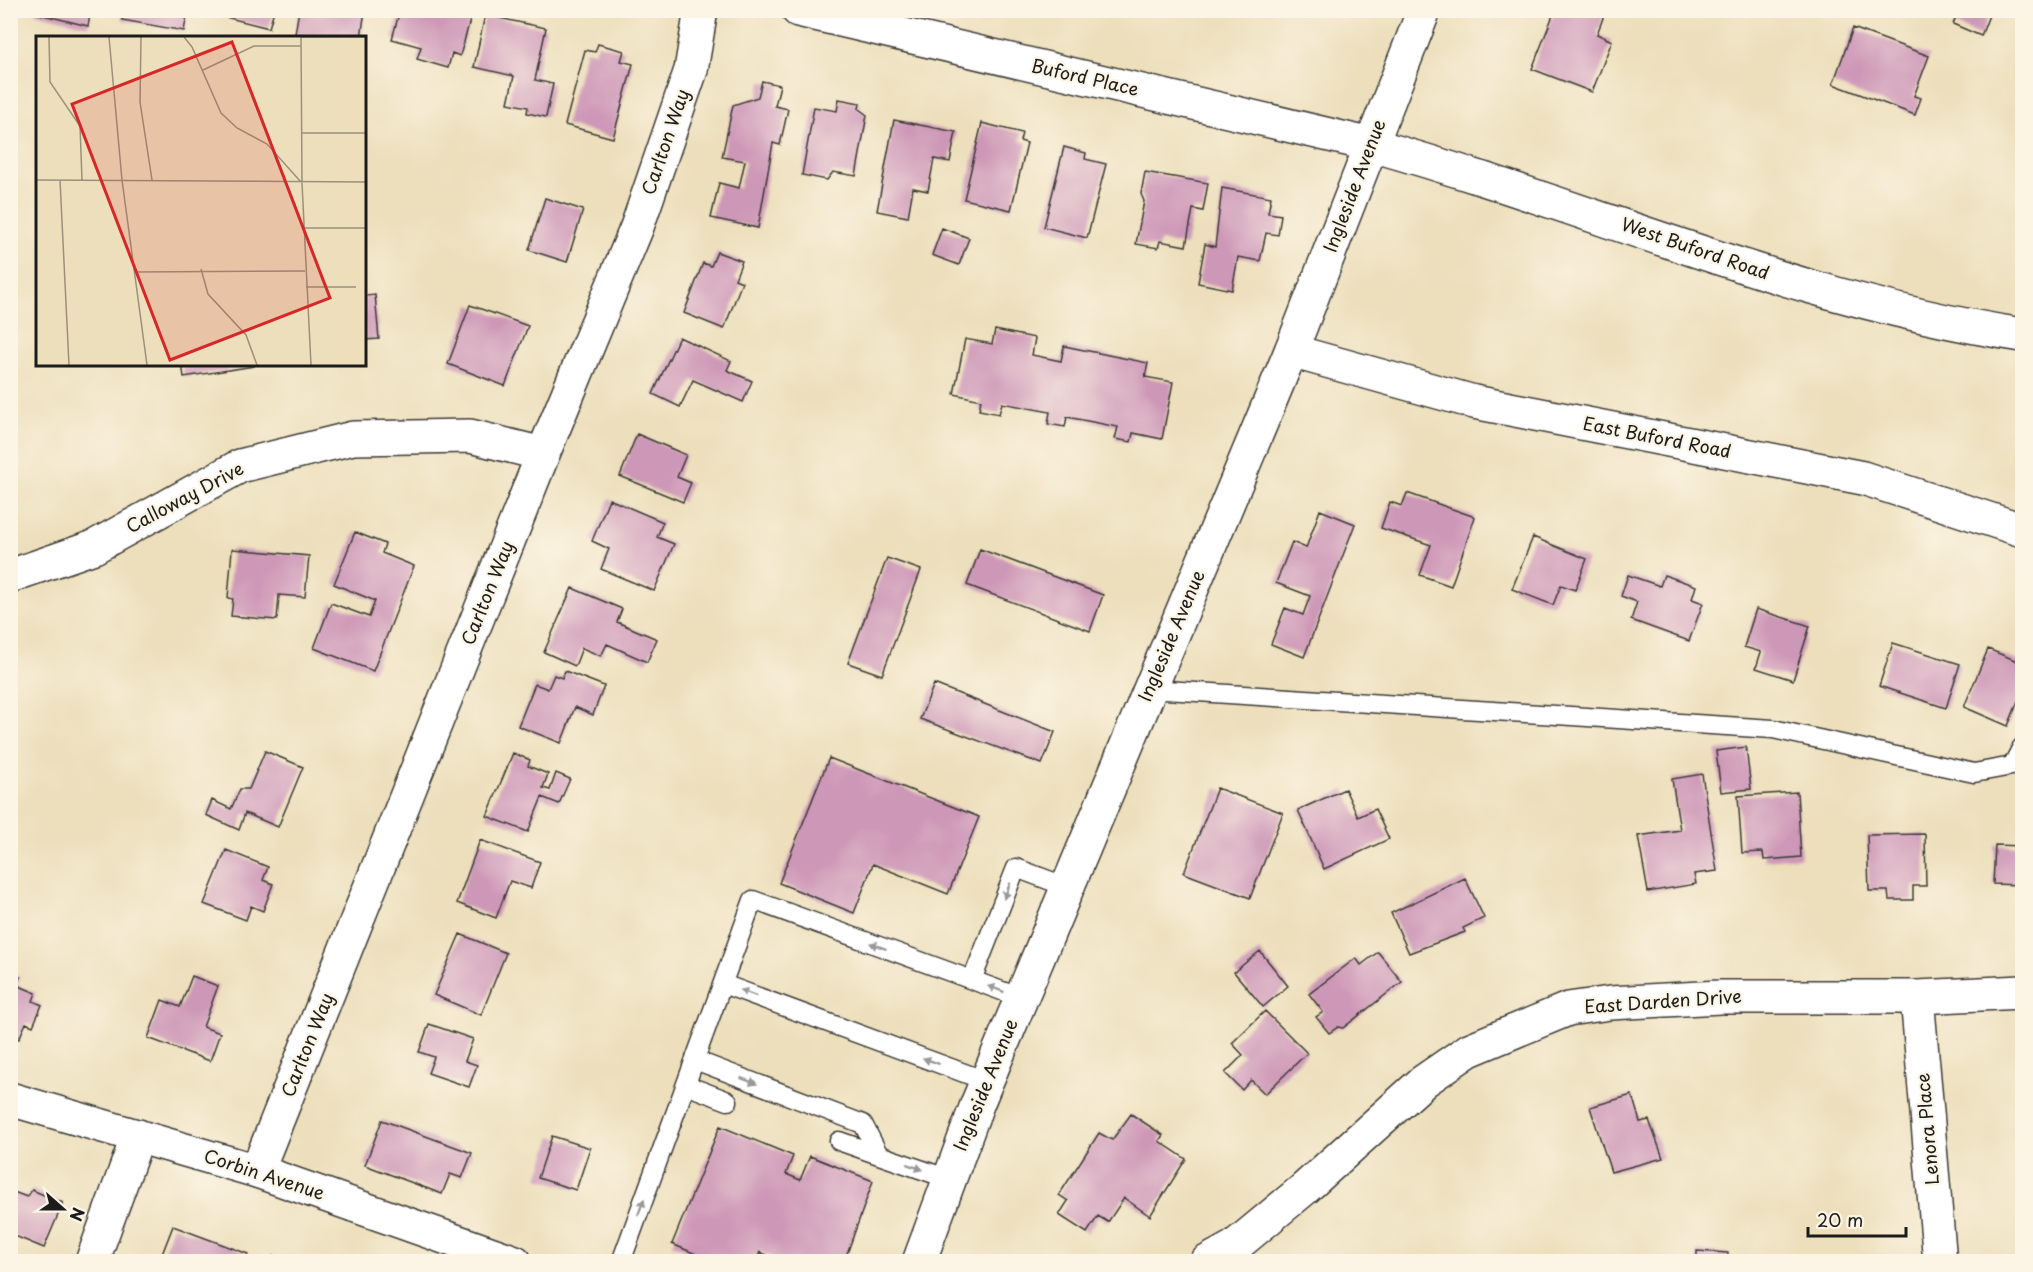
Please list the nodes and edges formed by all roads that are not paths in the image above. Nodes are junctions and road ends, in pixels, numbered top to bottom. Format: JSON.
{"nodes":[{"id":1,"x":701,"y":10,"type":"edge"},
{"id":2,"x":798,"y":10,"type":"edge"},
{"id":3,"x":1424,"y":10,"type":"edge"},
{"id":4,"x":1372,"y":145,"type":"junction"},
{"id":5,"x":2022,"y":335,"type":"edge"},
{"id":6,"x":1291,"y":351,"type":"junction"},
{"id":7,"x":543,"y":454,"type":"junction"},
{"id":8,"x":2022,"y":530,"type":"edge"},
{"id":9,"x":10,"y":576,"type":"edge"},
{"id":10,"x":1150,"y":688,"type":"junction"},
{"id":11,"x":2022,"y":747,"type":"edge"},
{"id":12,"x":1067,"y":887,"type":"junction"},
{"id":13,"x":972,"y":980,"type":"junction"},
{"id":14,"x":723,"y":984,"type":"junction"},
{"id":15,"x":2022,"y":992,"type":"edge"},
{"id":16,"x":1917,"y":997,"type":"junction"},
{"id":17,"x":1021,"y":998,"type":"junction"},
{"id":18,"x":695,"y":1060,"type":"junction"},
{"id":19,"x":986,"y":1081,"type":"junction"},
{"id":20,"x":686,"y":1085,"type":"junction"},
{"id":21,"x":10,"y":1099,"type":"edge"},
{"id":22,"x":728,"y":1101,"type":"dead end"},
{"id":23,"x":138,"y":1136,"type":"junction"},
{"id":24,"x":839,"y":1141,"type":"dead end"},
{"id":25,"x":879,"y":1155,"type":"junction"},
{"id":26,"x":257,"y":1171,"type":"junction"},
{"id":27,"x":949,"y":1179,"type":"junction"},
{"id":28,"x":1222,"y":1258,"type":"edge"},
{"id":29,"x":92,"y":1262,"type":"edge"},
{"id":30,"x":515,"y":1262,"type":"edge"},
{"id":31,"x":621,"y":1262,"type":"edge"},
{"id":32,"x":919,"y":1262,"type":"edge"},
{"id":33,"x":1940,"y":1262,"type":"edge"}],
"edges":[{"from":1,"to":7,"type":"street","name":"Carlton Way"},
{"from":2,"to":4,"type":"street","name":"Buford Place"},
{"from":3,"to":4,"type":"street","name":"Ingleside Avenue"},
{"from":4,"to":5,"type":"street","name":"West Buford Road"},
{"from":4,"to":6,"type":"street","name":"Ingleside Avenue"},
{"from":6,"to":8,"type":"street","name":"East Buford Road"},
{"from":6,"to":10,"type":"street","name":"Ingleside Avenue"},
{"from":7,"to":9,"type":"street","name":"Calloway Drive"},
{"from":7,"to":26,"type":"street","name":"Carlton Way"},
{"from":10,"to":11,"type":"lane"},
{"from":10,"to":12,"type":"street","name":"Ingleside Avenue"},
{"from":12,"to":13,"type":"lane","one_way":true},
{"from":12,"to":17,"type":"street","name":"Ingleside Avenue"},
{"from":13,"to":14,"type":"lane","one_way":true},
{"from":17,"to":13,"type":"lane","one_way":true},
{"from":14,"to":18,"type":"lane"},
{"from":19,"to":14,"type":"lane","one_way":true},
{"from":15,"to":16,"type":"street","name":"East Darden Drive"},
{"from":16,"to":28,"type":"street","name":"East Darden Drive"},
{"from":16,"to":33,"type":"street","name":"Lenora Place"},
{"from":17,"to":19,"type":"street","name":"Ingleside Avenue"},
{"from":18,"to":20,"type":"lane"},
{"from":18,"to":25,"type":"lane","one_way":true},
{"from":19,"to":27,"type":"street","name":"Ingleside Avenue"},
{"from":20,"to":22,"type":"lane"},
{"from":31,"to":20,"type":"lane","one_way":true},
{"from":21,"to":23,"type":"street","name":"Corbin Avenue"},
{"from":23,"to":26,"type":"street","name":"Corbin Avenue"},
{"from":23,"to":29,"type":"street"},
{"from":24,"to":25,"type":"lane"},
{"from":25,"to":27,"type":"lane","one_way":true},
{"from":26,"to":30,"type":"street","name":"Corbin Avenue"},
{"from":27,"to":32,"type":"street","name":"Ingleside Avenue"}]}
